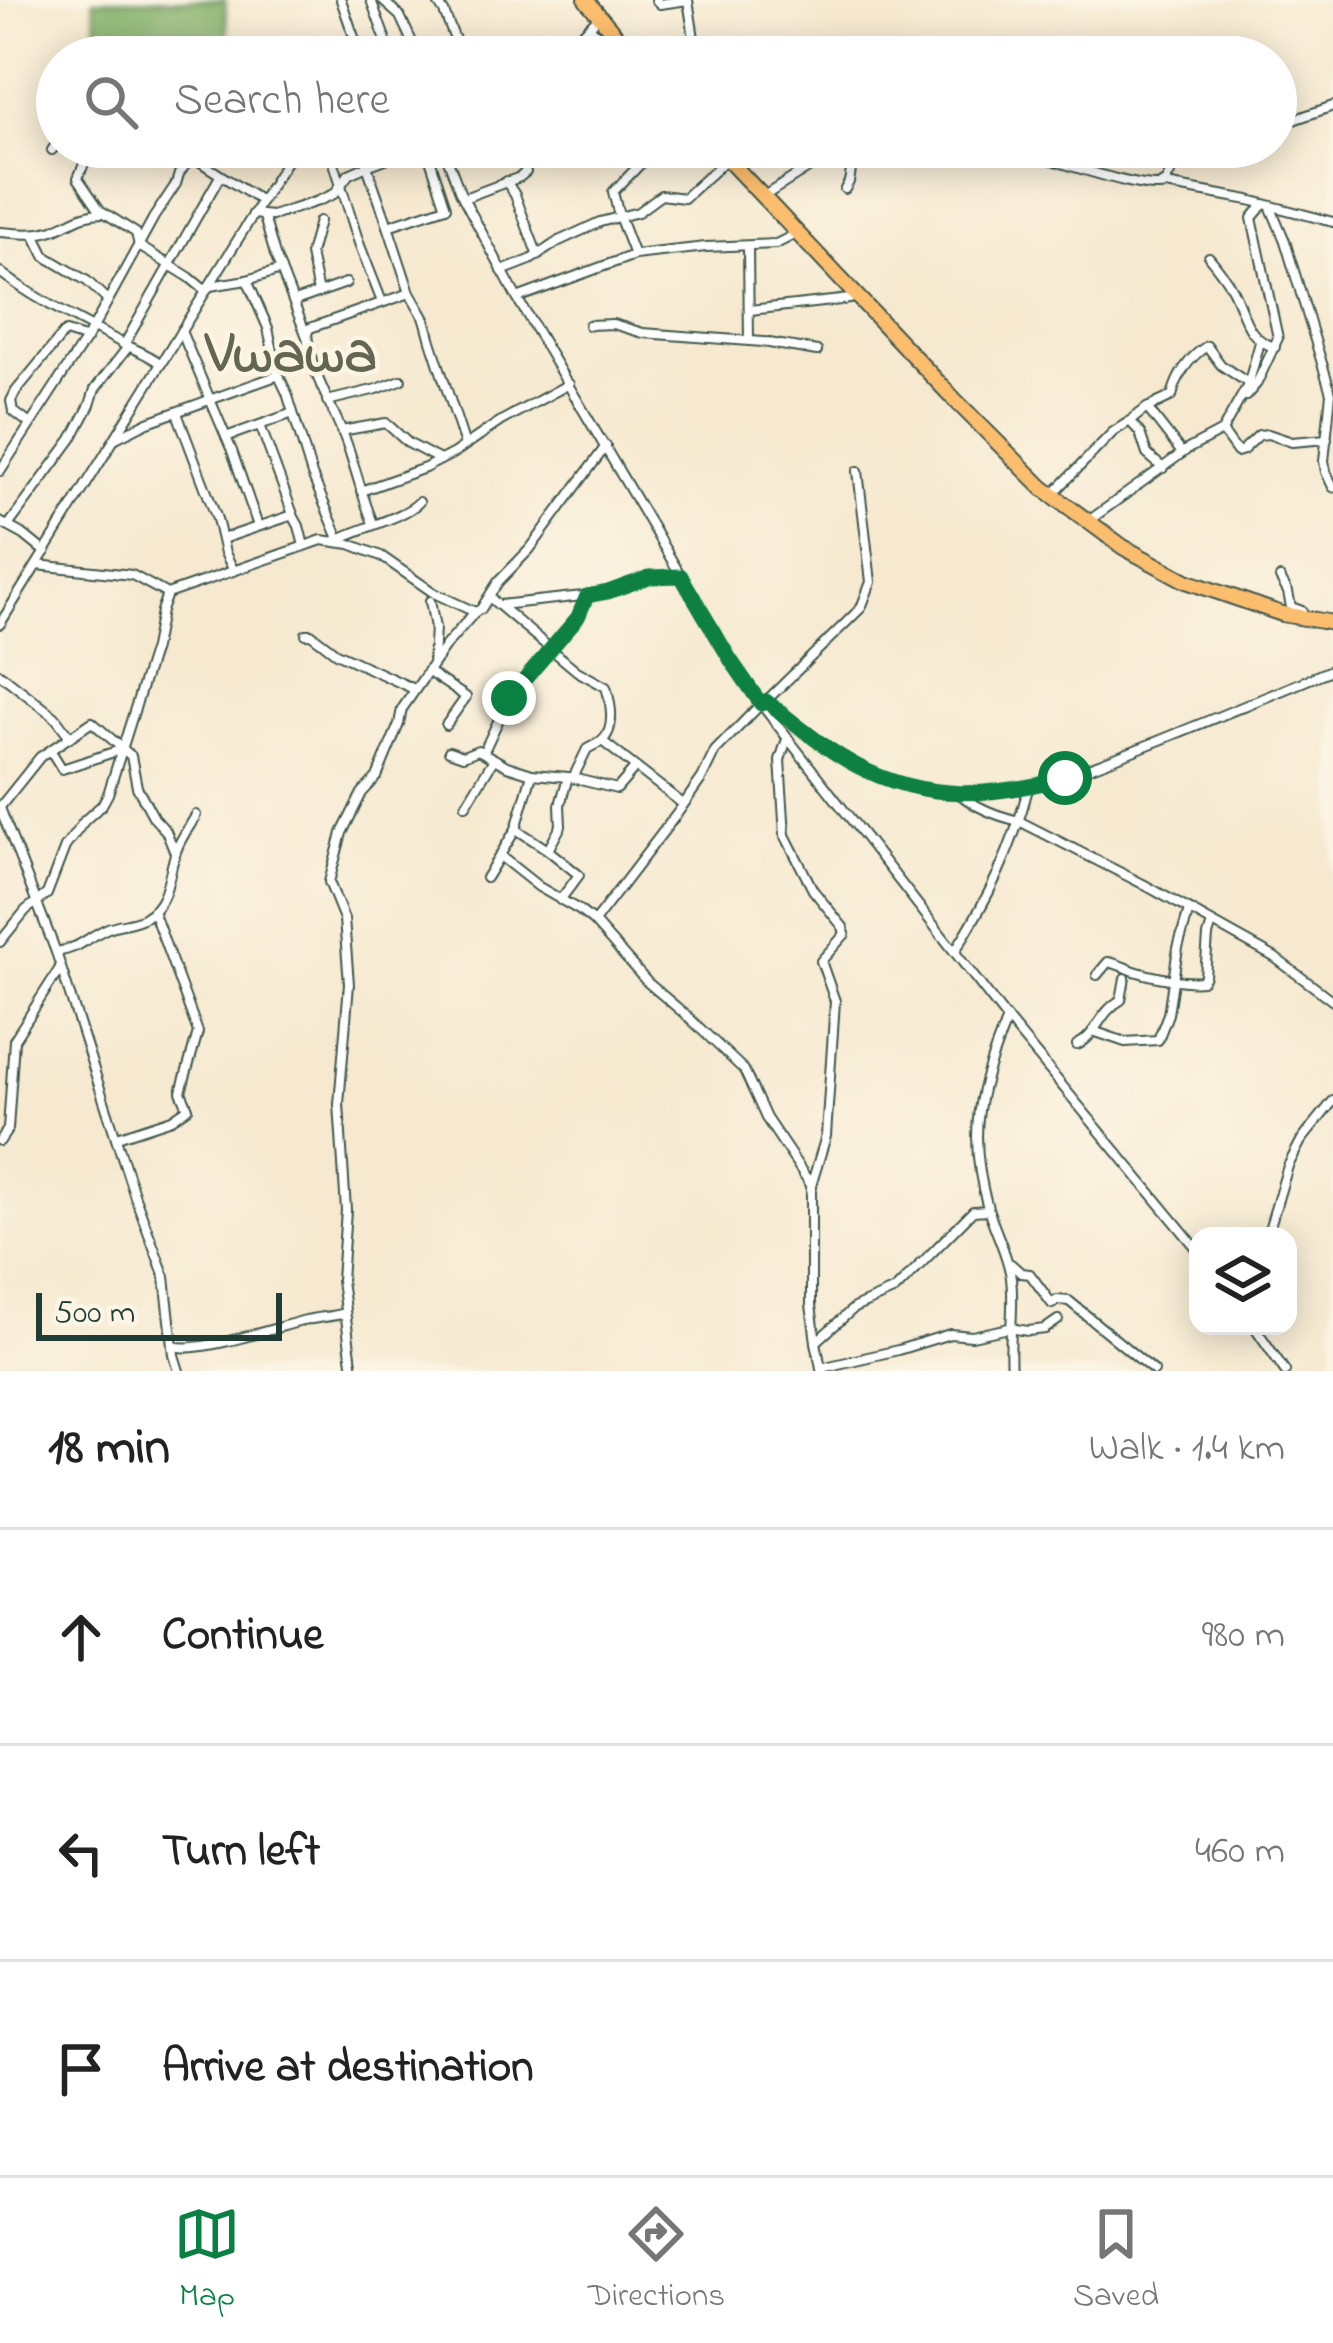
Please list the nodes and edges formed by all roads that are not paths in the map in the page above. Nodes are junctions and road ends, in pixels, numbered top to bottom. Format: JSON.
{"nodes":[{"id":1,"x":340,"y":0,"type":"edge"},
{"id":2,"x":371,"y":0,"type":"edge"},
{"id":3,"x":382,"y":0,"type":"edge"},
{"id":4,"x":436,"y":0,"type":"edge"},
{"id":5,"x":656,"y":0,"type":"edge"},
{"id":6,"x":688,"y":0,"type":"edge"},
{"id":7,"x":590,"y":1,"type":"edge"},
{"id":8,"x":594,"y":22,"type":"junction"},
{"id":9,"x":353,"y":36,"type":"edge"},
{"id":10,"x":384,"y":36,"type":"edge"},
{"id":11,"x":409,"y":36,"type":"edge"},
{"id":12,"x":454,"y":36,"type":"edge"},
{"id":13,"x":580,"y":36,"type":"edge"},
{"id":14,"x":604,"y":36,"type":"edge"},
{"id":15,"x":610,"y":36,"type":"edge"},
{"id":16,"x":694,"y":36,"type":"edge"},
{"id":17,"x":1333,"y":106,"type":"edge"},
{"id":18,"x":1297,"y":119,"type":"edge"},
{"id":19,"x":82,"y":168,"type":"edge"},
{"id":20,"x":184,"y":168,"type":"edge"},
{"id":21,"x":208,"y":168,"type":"edge"},
{"id":22,"x":282,"y":168,"type":"edge"},
{"id":23,"x":339,"y":168,"type":"edge"},
{"id":24,"x":361,"y":168,"type":"edge"},
{"id":25,"x":368,"y":168,"type":"edge"},
{"id":26,"x":430,"y":168,"type":"edge"},
{"id":27,"x":451,"y":168,"type":"edge"},
{"id":28,"x":525,"y":168,"type":"edge"},
{"id":29,"x":636,"y":168,"type":"edge"},
{"id":30,"x":709,"y":168,"type":"edge"},
{"id":31,"x":736,"y":168,"type":"edge"},
{"id":32,"x":807,"y":168,"type":"edge"},
{"id":33,"x":852,"y":168,"type":"edge"},
{"id":34,"x":1082,"y":168,"type":"edge"},
{"id":35,"x":1173,"y":168,"type":"edge"},
{"id":36,"x":342,"y":175,"type":"junction"},
{"id":37,"x":220,"y":176,"type":"junction"},
{"id":38,"x":506,"y":181,"type":"junction"},
{"id":39,"x":340,"y":187,"type":"junction"},
{"id":40,"x":1156,"y":188,"type":"junction"},
{"id":41,"x":844,"y":190,"type":"dead end"},
{"id":42,"x":763,"y":197,"type":"junction"},
{"id":43,"x":464,"y":199,"type":"junction"},
{"id":44,"x":261,"y":201,"type":"junction"},
{"id":45,"x":1267,"y":205,"type":"junction"},
{"id":46,"x":104,"y":213,"type":"junction"},
{"id":47,"x":258,"y":214,"type":"junction"},
{"id":48,"x":619,"y":216,"type":"junction"},
{"id":49,"x":319,"y":221,"type":"dead end"},
{"id":50,"x":1333,"y":222,"type":"edge"},
{"id":51,"x":388,"y":226,"type":"junction"},
{"id":52,"x":0,"y":232,"type":"edge"},
{"id":53,"x":797,"y":233,"type":"junction"},
{"id":54,"x":34,"y":234,"type":"junction"},
{"id":55,"x":140,"y":246,"type":"junction"},
{"id":56,"x":748,"y":246,"type":"junction"},
{"id":57,"x":634,"y":255,"type":"junction"},
{"id":58,"x":538,"y":256,"type":"junction"},
{"id":59,"x":1208,"y":257,"type":"dead end"},
{"id":60,"x":170,"y":264,"type":"junction"},
{"id":61,"x":281,"y":270,"type":"junction"},
{"id":62,"x":502,"y":271,"type":"junction"},
{"id":63,"x":0,"y":272,"type":"edge"},
{"id":64,"x":247,"y":280,"type":"junction"},
{"id":65,"x":346,"y":283,"type":"dead end"},
{"id":66,"x":207,"y":289,"type":"junction"},
{"id":67,"x":318,"y":293,"type":"junction"},
{"id":68,"x":410,"y":293,"type":"junction"},
{"id":69,"x":855,"y":294,"type":"junction"},
{"id":70,"x":517,"y":298,"type":"junction"},
{"id":71,"x":107,"y":300,"type":"junction"},
{"id":72,"x":295,"y":301,"type":"junction"},
{"id":73,"x":382,"y":302,"type":"junction"},
{"id":74,"x":750,"y":310,"type":"junction"},
{"id":75,"x":589,"y":325,"type":"dead end"},
{"id":76,"x":94,"y":328,"type":"junction"},
{"id":77,"x":181,"y":331,"type":"junction"},
{"id":78,"x":308,"y":337,"type":"junction"},
{"id":79,"x":87,"y":339,"type":"junction"},
{"id":80,"x":748,"y":341,"type":"junction"},
{"id":81,"x":1260,"y":342,"type":"junction"},
{"id":82,"x":126,"y":346,"type":"junction"},
{"id":83,"x":1275,"y":346,"type":"junction"},
{"id":84,"x":817,"y":351,"type":"dead end"},
{"id":85,"x":161,"y":364,"type":"junction"},
{"id":86,"x":279,"y":375,"type":"junction"},
{"id":87,"x":401,"y":380,"type":"dead end"},
{"id":88,"x":569,"y":384,"type":"junction"},
{"id":89,"x":1251,"y":386,"type":"junction"},
{"id":90,"x":327,"y":401,"type":"junction"},
{"id":91,"x":209,"y":402,"type":"junction"},
{"id":92,"x":1148,"y":408,"type":"junction"},
{"id":93,"x":293,"y":412,"type":"junction"},
{"id":94,"x":177,"y":413,"type":"junction"},
{"id":95,"x":1130,"y":421,"type":"junction"},
{"id":96,"x":30,"y":424,"type":"junction"},
{"id":97,"x":260,"y":425,"type":"junction"},
{"id":98,"x":341,"y":431,"type":"junction"},
{"id":99,"x":1222,"y":431,"type":"junction"},
{"id":100,"x":226,"y":437,"type":"junction"},
{"id":101,"x":1330,"y":437,"type":"edge"},
{"id":102,"x":115,"y":439,"type":"junction"},
{"id":103,"x":465,"y":445,"type":"junction"},
{"id":104,"x":607,"y":446,"type":"junction"},
{"id":105,"x":1182,"y":453,"type":"junction"},
{"id":106,"x":440,"y":460,"type":"junction"},
{"id":107,"x":1162,"y":468,"type":"junction"},
{"id":108,"x":0,"y":471,"type":"edge"},
{"id":109,"x":858,"y":471,"type":"dead end"},
{"id":110,"x":1333,"y":487,"type":"edge"},
{"id":111,"x":362,"y":491,"type":"junction"},
{"id":112,"x":1053,"y":496,"type":"junction"},
{"id":113,"x":419,"y":502,"type":"dead end"},
{"id":114,"x":293,"y":515,"type":"junction"},
{"id":115,"x":1087,"y":522,"type":"junction"},
{"id":116,"x":374,"y":523,"type":"junction"},
{"id":117,"x":4,"y":524,"type":"edge"},
{"id":118,"x":258,"y":526,"type":"junction"},
{"id":119,"x":222,"y":538,"type":"junction"},
{"id":120,"x":338,"y":541,"type":"junction"},
{"id":121,"x":304,"y":546,"type":"junction"},
{"id":122,"x":45,"y":552,"type":"junction"},
{"id":123,"x":37,"y":565,"type":"junction"},
{"id":124,"x":234,"y":571,"type":"junction"},
{"id":125,"x":681,"y":576,"type":"junction"},
{"id":126,"x":1280,"y":578,"type":"dead end"},
{"id":127,"x":167,"y":594,"type":"junction"},
{"id":128,"x":587,"y":596,"type":"junction"},
{"id":129,"x":489,"y":597,"type":"junction"},
{"id":130,"x":430,"y":601,"type":"dead end"},
{"id":131,"x":498,"y":605,"type":"junction"},
{"id":132,"x":478,"y":610,"type":"junction"},
{"id":133,"x":1333,"y":620,"type":"edge"},
{"id":134,"x":0,"y":624,"type":"edge"},
{"id":135,"x":306,"y":634,"type":"dead end"},
{"id":136,"x":552,"y":650,"type":"junction"},
{"id":137,"x":429,"y":668,"type":"junction"},
{"id":138,"x":1333,"y":669,"type":"edge"},
{"id":139,"x":0,"y":674,"type":"edge"},
{"id":140,"x":414,"y":689,"type":"junction"},
{"id":141,"x":764,"y":702,"type":"junction"},
{"id":142,"x":446,"y":725,"type":"dead end"},
{"id":143,"x":70,"y":737,"type":"junction"},
{"id":144,"x":788,"y":738,"type":"junction"},
{"id":145,"x":602,"y":741,"type":"junction"},
{"id":146,"x":121,"y":750,"type":"junction"},
{"id":147,"x":51,"y":751,"type":"junction"},
{"id":148,"x":449,"y":751,"type":"dead end"},
{"id":149,"x":484,"y":751,"type":"junction"},
{"id":150,"x":494,"y":759,"type":"junction"},
{"id":151,"x":635,"y":768,"type":"junction"},
{"id":152,"x":532,"y":774,"type":"junction"},
{"id":153,"x":571,"y":778,"type":"junction"},
{"id":154,"x":1029,"y":788,"type":"junction"},
{"id":155,"x":960,"y":794,"type":"junction"},
{"id":156,"x":466,"y":805,"type":"dead end"},
{"id":157,"x":682,"y":805,"type":"junction"},
{"id":158,"x":0,"y":807,"type":"edge"},
{"id":159,"x":196,"y":815,"type":"dead end"},
{"id":160,"x":1019,"y":821,"type":"junction"},
{"id":161,"x":516,"y":829,"type":"junction"},
{"id":162,"x":548,"y":850,"type":"junction"},
{"id":163,"x":175,"y":854,"type":"junction"},
{"id":164,"x":500,"y":856,"type":"junction"},
{"id":165,"x":486,"y":878,"type":"dead end"},
{"id":166,"x":560,"y":900,"type":"junction"},
{"id":167,"x":37,"y":902,"type":"junction"},
{"id":168,"x":1189,"y":910,"type":"junction"},
{"id":169,"x":153,"y":911,"type":"junction"},
{"id":170,"x":594,"y":922,"type":"junction"},
{"id":171,"x":1212,"y":923,"type":"junction"},
{"id":172,"x":0,"y":942,"type":"edge"},
{"id":173,"x":955,"y":951,"type":"junction"},
{"id":174,"x":56,"y":952,"type":"junction"},
{"id":175,"x":60,"y":968,"type":"junction"},
{"id":176,"x":1097,"y":975,"type":"dead end"},
{"id":177,"x":1125,"y":978,"type":"dead end"},
{"id":178,"x":1173,"y":978,"type":"junction"},
{"id":179,"x":1333,"y":1000,"type":"edge"},
{"id":180,"x":1007,"y":1018,"type":"junction"},
{"id":181,"x":1093,"y":1031,"type":"junction"},
{"id":182,"x":14,"y":1040,"type":"junction"},
{"id":183,"x":1077,"y":1046,"type":"dead end"},
{"id":184,"x":0,"y":1054,"type":"edge"},
{"id":185,"x":1333,"y":1101,"type":"edge"},
{"id":186,"x":117,"y":1138,"type":"junction"},
{"id":187,"x":0,"y":1142,"type":"edge"},
{"id":188,"x":811,"y":1186,"type":"junction"},
{"id":189,"x":988,"y":1210,"type":"junction"},
{"id":190,"x":1271,"y":1227,"type":"edge"},
{"id":191,"x":1189,"y":1239,"type":"edge"},
{"id":192,"x":1008,"y":1260,"type":"junction"},
{"id":193,"x":345,"y":1313,"type":"junction"},
{"id":194,"x":1058,"y":1320,"type":"dead end"},
{"id":195,"x":1013,"y":1329,"type":"junction"},
{"id":196,"x":1260,"y":1335,"type":"edge"},
{"id":197,"x":815,"y":1342,"type":"junction"},
{"id":198,"x":173,"y":1345,"type":"junction"},
{"id":199,"x":821,"y":1370,"type":"edge"},
{"id":200,"x":179,"y":1371,"type":"edge"},
{"id":201,"x":353,"y":1371,"type":"edge"},
{"id":202,"x":1012,"y":1371,"type":"edge"},
{"id":203,"x":1154,"y":1371,"type":"edge"},
{"id":204,"x":1285,"y":1371,"type":"edge"}],
"edges":[{"from":1,"to":9,"type":"street"},
{"from":2,"to":10,"type":"street"},
{"from":3,"to":11,"type":"street"},
{"from":4,"to":12,"type":"street"},
{"from":5,"to":6,"type":"street"},
{"from":6,"to":16,"type":"street"},
{"from":7,"to":8,"type":"highway"},
{"from":8,"to":13,"type":"street"},
{"from":8,"to":14,"type":"street"},
{"from":8,"to":15,"type":"highway"},
{"from":17,"to":18,"type":"street"},
{"from":19,"to":46,"type":"street"},
{"from":20,"to":55,"type":"street"},
{"from":21,"to":37,"type":"street"},
{"from":22,"to":44,"type":"street"},
{"from":23,"to":36,"type":"street"},
{"from":24,"to":36,"type":"street"},
{"from":25,"to":51,"type":"street"},
{"from":26,"to":51,"type":"street"},
{"from":27,"to":43,"type":"street"},
{"from":28,"to":38,"type":"street"},
{"from":29,"to":48,"type":"street"},
{"from":30,"to":48,"type":"street"},
{"from":31,"to":42,"type":"highway"},
{"from":32,"to":42,"type":"street"},
{"from":33,"to":41,"type":"street"},
{"from":34,"to":40,"type":"street"},
{"from":35,"to":40,"type":"street"},
{"from":36,"to":39,"type":"street"},
{"from":37,"to":44,"type":"street"},
{"from":37,"to":60,"type":"street"},
{"from":38,"to":43,"type":"street"},
{"from":38,"to":58,"type":"street"},
{"from":39,"to":47,"type":"street"},
{"from":39,"to":73,"type":"street"},
{"from":40,"to":45,"type":"street"},
{"from":42,"to":53,"type":"highway"},
{"from":43,"to":62,"type":"street"},
{"from":44,"to":47,"type":"street"},
{"from":45,"to":50,"type":"street"},
{"from":45,"to":83,"type":"street"},
{"from":45,"to":101,"type":"street"},
{"from":46,"to":54,"type":"street"},
{"from":46,"to":55,"type":"street"},
{"from":47,"to":61,"type":"street"},
{"from":47,"to":66,"type":"street"},
{"from":48,"to":57,"type":"street"},
{"from":48,"to":58,"type":"street"},
{"from":49,"to":67,"type":"street"},
{"from":51,"to":68,"type":"street"},
{"from":52,"to":54,"type":"street"},
{"from":53,"to":56,"type":"street"},
{"from":53,"to":69,"type":"highway"},
{"from":54,"to":71,"type":"street"},
{"from":55,"to":60,"type":"street"},
{"from":55,"to":71,"type":"street"},
{"from":56,"to":57,"type":"street"},
{"from":56,"to":74,"type":"street"},
{"from":57,"to":70,"type":"street"},
{"from":58,"to":62,"type":"street"},
{"from":59,"to":81,"type":"street"},
{"from":60,"to":66,"type":"street"},
{"from":60,"to":82,"type":"street"},
{"from":61,"to":64,"type":"street"},
{"from":61,"to":72,"type":"street"},
{"from":62,"to":70,"type":"street"},
{"from":63,"to":76,"type":"street"},
{"from":64,"to":66,"type":"street"},
{"from":64,"to":86,"type":"street"},
{"from":65,"to":67,"type":"street"},
{"from":66,"to":77,"type":"street"},
{"from":67,"to":72,"type":"street"},
{"from":68,"to":73,"type":"street"},
{"from":68,"to":103,"type":"street"},
{"from":69,"to":74,"type":"street"},
{"from":69,"to":112,"type":"highway"},
{"from":70,"to":88,"type":"street"},
{"from":71,"to":76,"type":"street"},
{"from":72,"to":78,"type":"street"},
{"from":73,"to":78,"type":"street"},
{"from":74,"to":80,"type":"street"},
{"from":75,"to":80,"type":"street"},
{"from":76,"to":79,"type":"street"},
{"from":76,"to":82,"type":"street"},
{"from":77,"to":85,"type":"street"},
{"from":77,"to":91,"type":"street"},
{"from":78,"to":90,"type":"street"},
{"from":79,"to":96,"type":"street"},
{"from":79,"to":96,"type":"street"},
{"from":80,"to":84,"type":"street"},
{"from":81,"to":83,"type":"street"},
{"from":81,"to":89,"type":"street"},
{"from":82,"to":85,"type":"street"},
{"from":82,"to":117,"type":"street"},
{"from":83,"to":89,"type":"street"},
{"from":85,"to":102,"type":"street"},
{"from":86,"to":91,"type":"street"},
{"from":86,"to":93,"type":"street"},
{"from":87,"to":90,"type":"street"},
{"from":88,"to":103,"type":"street"},
{"from":88,"to":104,"type":"street"},
{"from":89,"to":92,"type":"street"},
{"from":89,"to":99,"type":"street"},
{"from":90,"to":98,"type":"street"},
{"from":91,"to":94,"type":"street"},
{"from":91,"to":100,"type":"street"},
{"from":92,"to":95,"type":"street"},
{"from":92,"to":105,"type":"street"},
{"from":93,"to":97,"type":"street"},
{"from":93,"to":120,"type":"street"},
{"from":94,"to":102,"type":"street"},
{"from":94,"to":119,"type":"street"},
{"from":95,"to":107,"type":"street"},
{"from":95,"to":112,"type":"street"},
{"from":96,"to":108,"type":"street"},
{"from":97,"to":100,"type":"street"},
{"from":97,"to":114,"type":"street"},
{"from":98,"to":106,"type":"street"},
{"from":98,"to":111,"type":"street"},
{"from":99,"to":101,"type":"street"},
{"from":99,"to":105,"type":"street"},
{"from":100,"to":118,"type":"street"},
{"from":101,"to":110,"type":"street"},
{"from":102,"to":122,"type":"street"},
{"from":103,"to":106,"type":"street"},
{"from":104,"to":125,"type":"street"},
{"from":104,"to":129,"type":"street"},
{"from":105,"to":107,"type":"street"},
{"from":106,"to":111,"type":"street"},
{"from":107,"to":115,"type":"street"},
{"from":109,"to":141,"type":"street"},
{"from":111,"to":116,"type":"street"},
{"from":112,"to":115,"type":"highway"},
{"from":113,"to":116,"type":"street"},
{"from":114,"to":118,"type":"street"},
{"from":114,"to":121,"type":"street"},
{"from":115,"to":133,"type":"highway"},
{"from":116,"to":120,"type":"street"},
{"from":117,"to":122,"type":"street"},
{"from":118,"to":119,"type":"street"},
{"from":119,"to":124,"type":"street"},
{"from":120,"to":121,"type":"street"},
{"from":120,"to":132,"type":"street"},
{"from":121,"to":124,"type":"street"},
{"from":122,"to":123,"type":"street"},
{"from":123,"to":127,"type":"street"},
{"from":123,"to":134,"type":"street"},
{"from":124,"to":127,"type":"street"},
{"from":125,"to":128,"type":"street"},
{"from":125,"to":141,"type":"street"},
{"from":126,"to":133,"type":"street"},
{"from":127,"to":146,"type":"street"},
{"from":128,"to":131,"type":"street"},
{"from":128,"to":136,"type":"street"},
{"from":129,"to":131,"type":"street"},
{"from":129,"to":132,"type":"street"},
{"from":130,"to":137,"type":"street"},
{"from":131,"to":132,"type":"street"},
{"from":131,"to":136,"type":"street"},
{"from":132,"to":137,"type":"street"},
{"from":135,"to":140,"type":"street"},
{"from":136,"to":145,"type":"street"},
{"from":136,"to":149,"type":"street"},
{"from":137,"to":140,"type":"street"},
{"from":137,"to":142,"type":"street"},
{"from":138,"to":154,"type":"street"},
{"from":139,"to":143,"type":"street"},
{"from":140,"to":193,"type":"street"},
{"from":141,"to":144,"type":"street"},
{"from":141,"to":155,"type":"street"},
{"from":141,"to":157,"type":"street"},
{"from":143,"to":146,"type":"street"},
{"from":143,"to":147,"type":"street"},
{"from":144,"to":173,"type":"street"},
{"from":144,"to":188,"type":"street"},
{"from":145,"to":151,"type":"street"},
{"from":145,"to":153,"type":"street"},
{"from":146,"to":147,"type":"street"},
{"from":146,"to":163,"type":"street"},
{"from":146,"to":167,"type":"street"},
{"from":147,"to":158,"type":"street"},
{"from":148,"to":149,"type":"street"},
{"from":149,"to":150,"type":"street"},
{"from":150,"to":152,"type":"street"},
{"from":150,"to":156,"type":"street"},
{"from":151,"to":153,"type":"street"},
{"from":151,"to":157,"type":"street"},
{"from":152,"to":153,"type":"street"},
{"from":152,"to":161,"type":"street"},
{"from":153,"to":162,"type":"street"},
{"from":154,"to":155,"type":"street"},
{"from":154,"to":160,"type":"street"},
{"from":155,"to":160,"type":"street"},
{"from":157,"to":170,"type":"street"},
{"from":158,"to":167,"type":"street"},
{"from":159,"to":163,"type":"street"},
{"from":160,"to":168,"type":"street"},
{"from":160,"to":173,"type":"street"},
{"from":161,"to":162,"type":"street"},
{"from":161,"to":164,"type":"street"},
{"from":162,"to":166,"type":"street"},
{"from":163,"to":169,"type":"street"},
{"from":164,"to":165,"type":"street"},
{"from":164,"to":166,"type":"street"},
{"from":166,"to":170,"type":"street"},
{"from":167,"to":172,"type":"street"},
{"from":167,"to":174,"type":"street"},
{"from":168,"to":171,"type":"street"},
{"from":168,"to":178,"type":"street"},
{"from":169,"to":174,"type":"street"},
{"from":169,"to":186,"type":"street"},
{"from":170,"to":188,"type":"street"},
{"from":171,"to":178,"type":"street"},
{"from":171,"to":179,"type":"street"},
{"from":173,"to":180,"type":"street"},
{"from":174,"to":175,"type":"street"},
{"from":175,"to":182,"type":"street"},
{"from":175,"to":186,"type":"street"},
{"from":176,"to":178,"type":"street"},
{"from":177,"to":181,"type":"street"},
{"from":178,"to":181,"type":"street"},
{"from":180,"to":189,"type":"street"},
{"from":180,"to":191,"type":"street"},
{"from":181,"to":183,"type":"street"},
{"from":182,"to":184,"type":"street"},
{"from":182,"to":187,"type":"street"},
{"from":185,"to":190,"type":"street"},
{"from":186,"to":198,"type":"street"},
{"from":188,"to":197,"type":"street"},
{"from":189,"to":192,"type":"street"},
{"from":189,"to":197,"type":"street"},
{"from":192,"to":195,"type":"street"},
{"from":192,"to":203,"type":"street"},
{"from":193,"to":198,"type":"street"},
{"from":193,"to":201,"type":"street"},
{"from":194,"to":195,"type":"street"},
{"from":195,"to":199,"type":"street"},
{"from":195,"to":202,"type":"street"},
{"from":196,"to":204,"type":"street"},
{"from":197,"to":199,"type":"street"},
{"from":198,"to":200,"type":"street"}]}
